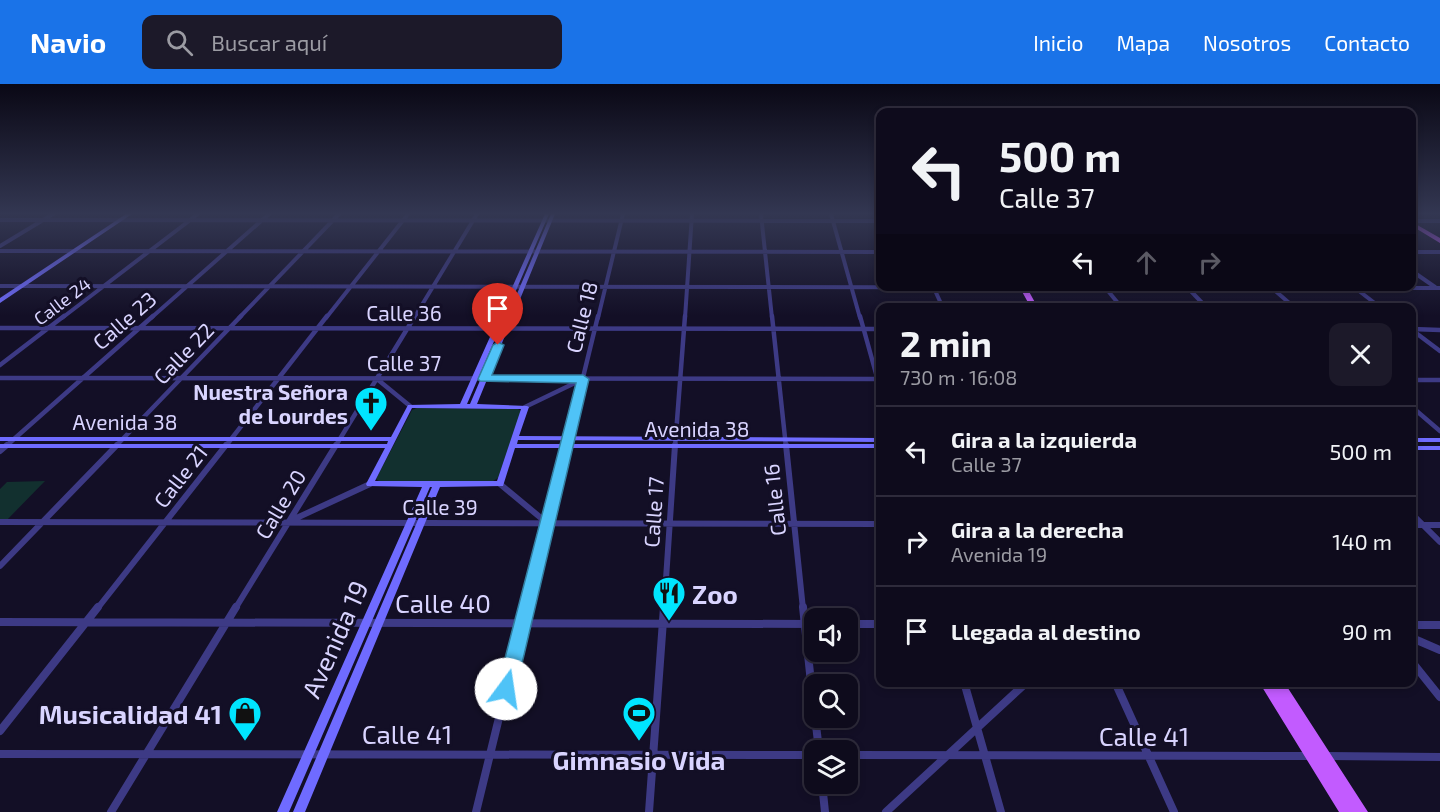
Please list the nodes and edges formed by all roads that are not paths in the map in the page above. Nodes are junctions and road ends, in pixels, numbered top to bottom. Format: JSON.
{"nodes":[{"id":1,"x":76,"y":248,"type":"edge"},
{"id":2,"x":154,"y":248,"type":"edge"},
{"id":3,"x":231,"y":248,"type":"edge"},
{"id":4,"x":307,"y":248,"type":"edge"},
{"id":5,"x":381,"y":248,"type":"edge"},
{"id":6,"x":456,"y":248,"type":"edge"},
{"id":7,"x":535,"y":248,"type":"edge"},
{"id":8,"x":615,"y":248,"type":"edge"},
{"id":9,"x":690,"y":248,"type":"edge"},
{"id":10,"x":765,"y":248,"type":"edge"},
{"id":11,"x":841,"y":248,"type":"edge"},
{"id":12,"x":0,"y":250,"type":"edge"},
{"id":13,"x":72,"y":251,"type":"junction"},
{"id":14,"x":150,"y":251,"type":"junction"},
{"id":15,"x":228,"y":251,"type":"junction"},
{"id":16,"x":304,"y":251,"type":"junction"},
{"id":17,"x":379,"y":251,"type":"junction"},
{"id":18,"x":454,"y":251,"type":"junction"},
{"id":19,"x":534,"y":251,"type":"junction"},
{"id":20,"x":614,"y":251,"type":"junction"},
{"id":21,"x":690,"y":251,"type":"junction"},
{"id":22,"x":765,"y":252,"type":"junction"},
{"id":23,"x":842,"y":252,"type":"junction"},
{"id":24,"x":876,"y":252,"type":"edge"},
{"id":25,"x":1416,"y":252,"type":"edge"},
{"id":26,"x":1440,"y":252,"type":"edge"},
{"id":27,"x":1416,"y":274,"type":"edge"},
{"id":28,"x":0,"y":286,"type":"edge"},
{"id":29,"x":15,"y":286,"type":"junction"},
{"id":30,"x":22,"y":286,"type":"junction"},
{"id":31,"x":104,"y":286,"type":"junction"},
{"id":32,"x":188,"y":286,"type":"junction"},
{"id":33,"x":270,"y":286,"type":"junction"},
{"id":34,"x":351,"y":286,"type":"junction"},
{"id":35,"x":432,"y":286,"type":"junction"},
{"id":36,"x":515,"y":287,"type":"junction"},
{"id":37,"x":523,"y":287,"type":"junction"},
{"id":38,"x":606,"y":287,"type":"junction"},
{"id":39,"x":687,"y":287,"type":"junction"},
{"id":40,"x":769,"y":287,"type":"junction"},
{"id":41,"x":852,"y":287,"type":"junction"},
{"id":42,"x":876,"y":287,"type":"edge"},
{"id":43,"x":1416,"y":288,"type":"edge"},
{"id":44,"x":1439,"y":289,"type":"edge"},
{"id":45,"x":1022,"y":291,"type":"edge"},
{"id":46,"x":1108,"y":291,"type":"edge"},
{"id":47,"x":1191,"y":291,"type":"edge"},
{"id":48,"x":1276,"y":291,"type":"edge"},
{"id":49,"x":1359,"y":291,"type":"edge"},
{"id":50,"x":0,"y":296,"type":"edge"},
{"id":51,"x":0,"y":301,"type":"edge"},
{"id":52,"x":1031,"y":303,"type":"edge"},
{"id":53,"x":1118,"y":303,"type":"edge"},
{"id":54,"x":1202,"y":303,"type":"edge"},
{"id":55,"x":1289,"y":303,"type":"edge"},
{"id":56,"x":1375,"y":303,"type":"edge"},
{"id":57,"x":0,"y":328,"type":"edge"},
{"id":58,"x":49,"y":328,"type":"junction"},
{"id":59,"x":140,"y":328,"type":"junction"},
{"id":60,"x":229,"y":328,"type":"junction"},
{"id":61,"x":318,"y":328,"type":"junction"},
{"id":62,"x":406,"y":328,"type":"junction"},
{"id":63,"x":497,"y":329,"type":"junction"},
{"id":64,"x":505,"y":329,"type":"junction"},
{"id":65,"x":595,"y":329,"type":"junction"},
{"id":66,"x":684,"y":329,"type":"junction"},
{"id":67,"x":774,"y":329,"type":"junction"},
{"id":68,"x":864,"y":329,"type":"junction"},
{"id":69,"x":876,"y":329,"type":"edge"},
{"id":70,"x":1416,"y":330,"type":"edge"},
{"id":71,"x":1440,"y":330,"type":"edge"},
{"id":72,"x":1416,"y":333,"type":"edge"},
{"id":73,"x":1440,"y":351,"type":"edge"},
{"id":74,"x":0,"y":365,"type":"edge"},
{"id":75,"x":876,"y":370,"type":"edge"},
{"id":76,"x":0,"y":378,"type":"edge"},
{"id":77,"x":83,"y":378,"type":"junction"},
{"id":78,"x":181,"y":378,"type":"junction"},
{"id":79,"x":279,"y":378,"type":"junction"},
{"id":80,"x":376,"y":379,"type":"junction"},
{"id":81,"x":475,"y":379,"type":"junction"},
{"id":82,"x":484,"y":379,"type":"junction"},
{"id":83,"x":583,"y":379,"type":"junction"},
{"id":84,"x":680,"y":379,"type":"junction"},
{"id":85,"x":779,"y":379,"type":"junction"},
{"id":86,"x":876,"y":380,"type":"edge"},
{"id":87,"x":1416,"y":380,"type":"edge"},
{"id":88,"x":1440,"y":380,"type":"edge"},
{"id":89,"x":410,"y":406,"type":"junction"},
{"id":90,"x":463,"y":406,"type":"junction"},
{"id":91,"x":473,"y":406,"type":"junction"},
{"id":92,"x":525,"y":406,"type":"junction"},
{"id":93,"x":1416,"y":410,"type":"edge"},
{"id":94,"x":1440,"y":431,"type":"edge"},
{"id":95,"x":0,"y":438,"type":"edge"},
{"id":96,"x":15,"y":438,"type":"junction"},
{"id":97,"x":123,"y":438,"type":"junction"},
{"id":98,"x":231,"y":439,"type":"junction"},
{"id":99,"x":876,"y":440,"type":"edge"},
{"id":100,"x":1416,"y":440,"type":"edge"},
{"id":101,"x":1440,"y":440,"type":"edge"},
{"id":102,"x":337,"y":442,"type":"junction"},
{"id":103,"x":392,"y":442,"type":"junction"},
{"id":104,"x":514,"y":442,"type":"junction"},
{"id":105,"x":567,"y":442,"type":"junction"},
{"id":106,"x":786,"y":442,"type":"junction"},
{"id":107,"x":676,"y":443,"type":"junction"},
{"id":108,"x":116,"y":446,"type":"junction"},
{"id":109,"x":225,"y":446,"type":"junction"},
{"id":110,"x":876,"y":446,"type":"edge"},
{"id":111,"x":1416,"y":447,"type":"edge"},
{"id":112,"x":2,"y":448,"type":"edge"},
{"id":113,"x":1440,"y":448,"type":"edge"},
{"id":114,"x":370,"y":484,"type":"junction"},
{"id":115,"x":432,"y":484,"type":"junction"},
{"id":116,"x":500,"y":484,"type":"junction"},
{"id":117,"x":1416,"y":517,"type":"edge"},
{"id":118,"x":0,"y":522,"type":"edge"},
{"id":119,"x":43,"y":522,"type":"junction"},
{"id":120,"x":165,"y":522,"type":"junction"},
{"id":121,"x":288,"y":523,"type":"junction"},
{"id":122,"x":415,"y":523,"type":"junction"},
{"id":123,"x":547,"y":523,"type":"junction"},
{"id":124,"x":670,"y":524,"type":"junction"},
{"id":125,"x":794,"y":524,"type":"junction"},
{"id":126,"x":876,"y":524,"type":"edge"},
{"id":127,"x":1416,"y":525,"type":"edge"},
{"id":128,"x":1423,"y":525,"type":"junction"},
{"id":129,"x":1440,"y":525,"type":"edge"},
{"id":130,"x":1440,"y":542,"type":"edge"},
{"id":131,"x":0,"y":566,"type":"edge"},
{"id":132,"x":804,"y":615,"type":"edge"},
{"id":133,"x":0,"y":622,"type":"edge"},
{"id":134,"x":86,"y":622,"type":"junction"},
{"id":135,"x":227,"y":622,"type":"junction"},
{"id":136,"x":366,"y":623,"type":"junction"},
{"id":137,"x":379,"y":623,"type":"junction"},
{"id":138,"x":522,"y":623,"type":"junction"},
{"id":139,"x":662,"y":624,"type":"junction"},
{"id":140,"x":804,"y":624,"type":"edge"},
{"id":141,"x":858,"y":624,"type":"edge"},
{"id":142,"x":876,"y":624,"type":"edge"},
{"id":143,"x":1416,"y":625,"type":"edge"},
{"id":144,"x":1440,"y":625,"type":"edge"},
{"id":145,"x":1416,"y":640,"type":"edge"},
{"id":146,"x":1440,"y":650,"type":"edge"},
{"id":147,"x":1416,"y":667,"type":"edge"},
{"id":148,"x":965,"y":687,"type":"edge"},
{"id":149,"x":1022,"y":687,"type":"edge"},
{"id":150,"x":1117,"y":687,"type":"edge"},
{"id":151,"x":1269,"y":687,"type":"edge"},
{"id":152,"x":1280,"y":687,"type":"edge"},
{"id":153,"x":1440,"y":697,"type":"edge"},
{"id":154,"x":977,"y":729,"type":"junction"},
{"id":155,"x":0,"y":731,"type":"edge"},
{"id":156,"x":0,"y":754,"type":"edge"},
{"id":157,"x":146,"y":754,"type":"junction"},
{"id":158,"x":309,"y":754,"type":"junction"},
{"id":159,"x":323,"y":754,"type":"junction"},
{"id":160,"x":490,"y":755,"type":"junction"},
{"id":161,"x":653,"y":755,"type":"junction"},
{"id":162,"x":804,"y":755,"type":"edge"},
{"id":163,"x":858,"y":755,"type":"edge"},
{"id":164,"x":947,"y":755,"type":"junction"},
{"id":165,"x":985,"y":755,"type":"junction"},
{"id":166,"x":1148,"y":756,"type":"junction"},
{"id":167,"x":1318,"y":756,"type":"junction"},
{"id":168,"x":1440,"y":757,"type":"edge"},
{"id":169,"x":823,"y":794,"type":"edge"},
{"id":170,"x":111,"y":812,"type":"edge"},
{"id":171,"x":283,"y":812,"type":"edge"},
{"id":172,"x":299,"y":812,"type":"edge"},
{"id":173,"x":476,"y":812,"type":"edge"},
{"id":174,"x":649,"y":812,"type":"edge"},
{"id":175,"x":825,"y":812,"type":"edge"},
{"id":176,"x":886,"y":812,"type":"edge"},
{"id":177,"x":1001,"y":812,"type":"edge"},
{"id":178,"x":1174,"y":812,"type":"edge"},
{"id":179,"x":1347,"y":812,"type":"edge"},
{"id":180,"x":1361,"y":812,"type":"edge"}],
"edges":[{"from":1,"to":13,"type":"main road"},
{"from":2,"to":14,"type":"street","name":"Calle 24"},
{"from":3,"to":15,"type":"street","name":"Calle 23"},
{"from":4,"to":16,"type":"street","name":"Calle 22"},
{"from":5,"to":17,"type":"street","name":"Calle 21"},
{"from":6,"to":18,"type":"street","name":"Calle 20"},
{"from":7,"to":19,"type":"main road"},
{"from":8,"to":20,"type":"street","name":"Calle 18"},
{"from":9,"to":21,"type":"street","name":"Calle 17"},
{"from":10,"to":22,"type":"street","name":"Calle 16"},
{"from":11,"to":23,"type":"street"},
{"from":12,"to":13,"type":"street"},
{"from":13,"to":14,"type":"street"},
{"from":13,"to":29,"type":"main road"},
{"from":13,"to":30,"type":"main road"},
{"from":14,"to":15,"type":"street"},
{"from":14,"to":31,"type":"street","name":"Calle 24"},
{"from":15,"to":16,"type":"street"},
{"from":15,"to":32,"type":"street","name":"Calle 23"},
{"from":16,"to":17,"type":"street"},
{"from":16,"to":33,"type":"street","name":"Calle 22"},
{"from":17,"to":18,"type":"street"},
{"from":17,"to":34,"type":"street","name":"Calle 21"},
{"from":18,"to":19,"type":"street"},
{"from":18,"to":35,"type":"street","name":"Calle 20"},
{"from":19,"to":20,"type":"street"},
{"from":19,"to":36,"type":"main road"},
{"from":19,"to":37,"type":"main road"},
{"from":20,"to":21,"type":"street"},
{"from":20,"to":38,"type":"street","name":"Calle 18"},
{"from":21,"to":22,"type":"street"},
{"from":21,"to":39,"type":"street","name":"Calle 17"},
{"from":22,"to":23,"type":"street"},
{"from":22,"to":40,"type":"street","name":"Calle 16"},
{"from":23,"to":24,"type":"street"},
{"from":23,"to":41,"type":"street"},
{"from":25,"to":26,"type":"street"},
{"from":27,"to":44,"type":"street"},
{"from":28,"to":29,"type":"street"},
{"from":29,"to":30,"type":"street"},
{"from":29,"to":50,"type":"main road"},
{"from":30,"to":31,"type":"street"},
{"from":30,"to":51,"type":"main road"},
{"from":31,"to":32,"type":"street"},
{"from":31,"to":58,"type":"street","name":"Calle 24"},
{"from":32,"to":33,"type":"street"},
{"from":32,"to":59,"type":"street","name":"Calle 23"},
{"from":33,"to":34,"type":"street"},
{"from":33,"to":60,"type":"street","name":"Calle 22"},
{"from":34,"to":35,"type":"street"},
{"from":34,"to":61,"type":"street","name":"Calle 21"},
{"from":35,"to":36,"type":"street"},
{"from":35,"to":62,"type":"street","name":"Calle 20"},
{"from":36,"to":37,"type":"street"},
{"from":36,"to":63,"type":"main road"},
{"from":37,"to":38,"type":"street"},
{"from":37,"to":64,"type":"main road"},
{"from":38,"to":39,"type":"street"},
{"from":38,"to":65,"type":"street","name":"Calle 18"},
{"from":39,"to":40,"type":"street"},
{"from":39,"to":66,"type":"street","name":"Calle 17"},
{"from":40,"to":41,"type":"street"},
{"from":40,"to":67,"type":"street","name":"Calle 16"},
{"from":41,"to":42,"type":"street"},
{"from":41,"to":68,"type":"street"},
{"from":43,"to":44,"type":"street"},
{"from":45,"to":52,"type":"main road"},
{"from":46,"to":53,"type":"street"},
{"from":47,"to":54,"type":"street"},
{"from":48,"to":55,"type":"street"},
{"from":49,"to":56,"type":"street"},
{"from":57,"to":58,"type":"street","name":"Calle 36"},
{"from":58,"to":59,"type":"street","name":"Calle 36"},
{"from":58,"to":74,"type":"street","name":"Calle 24"},
{"from":59,"to":60,"type":"street","name":"Calle 36"},
{"from":59,"to":77,"type":"street","name":"Calle 23"},
{"from":60,"to":61,"type":"street","name":"Calle 36"},
{"from":60,"to":78,"type":"street","name":"Calle 22"},
{"from":61,"to":62,"type":"street","name":"Calle 36"},
{"from":61,"to":79,"type":"street","name":"Calle 21"},
{"from":62,"to":63,"type":"street","name":"Calle 36"},
{"from":62,"to":80,"type":"street","name":"Calle 20"},
{"from":63,"to":64,"type":"street","name":"Calle 36"},
{"from":63,"to":81,"type":"main road"},
{"from":64,"to":65,"type":"street","name":"Calle 36"},
{"from":64,"to":82,"type":"main road"},
{"from":65,"to":66,"type":"street","name":"Calle 36"},
{"from":65,"to":83,"type":"street","name":"Calle 18"},
{"from":66,"to":67,"type":"street","name":"Calle 36"},
{"from":66,"to":84,"type":"street","name":"Calle 17"},
{"from":67,"to":68,"type":"street","name":"Calle 36"},
{"from":67,"to":85,"type":"street","name":"Calle 16"},
{"from":68,"to":69,"type":"street","name":"Calle 36"},
{"from":68,"to":75,"type":"street"},
{"from":70,"to":71,"type":"street"},
{"from":72,"to":73,"type":"street"},
{"from":76,"to":77,"type":"street","name":"Calle 37"},
{"from":77,"to":78,"type":"street","name":"Calle 37"},
{"from":77,"to":96,"type":"street","name":"Calle 23"},
{"from":78,"to":79,"type":"street","name":"Calle 37"},
{"from":78,"to":97,"type":"street","name":"Calle 22"},
{"from":79,"to":80,"type":"street","name":"Calle 37"},
{"from":79,"to":98,"type":"street","name":"Calle 21"},
{"from":80,"to":81,"type":"street","name":"Calle 37"},
{"from":80,"to":89,"type":"street"},
{"from":80,"to":102,"type":"street","name":"Calle 20"},
{"from":81,"to":82,"type":"street","name":"Calle 37"},
{"from":81,"to":90,"type":"main road"},
{"from":82,"to":83,"type":"street","name":"Calle 37"},
{"from":82,"to":91,"type":"main road"},
{"from":83,"to":84,"type":"street","name":"Calle 37"},
{"from":83,"to":92,"type":"street"},
{"from":83,"to":105,"type":"street","name":"Calle 18"},
{"from":84,"to":85,"type":"street","name":"Calle 37"},
{"from":84,"to":107,"type":"street","name":"Calle 17"},
{"from":85,"to":86,"type":"street","name":"Calle 37"},
{"from":85,"to":106,"type":"street","name":"Calle 16"},
{"from":87,"to":88,"type":"street"},
{"from":89,"to":90,"type":"main road"},
{"from":89,"to":103,"type":"main road"},
{"from":90,"to":91,"type":"main road"},
{"from":91,"to":92,"type":"main road"},
{"from":92,"to":104,"type":"main road"},
{"from":93,"to":94,"type":"street"},
{"from":95,"to":96,"type":"main road","name":"Avenida 38"},
{"from":96,"to":97,"type":"main road","name":"Avenida 38"},
{"from":96,"to":112,"type":"street","name":"Calle 23"},
{"from":97,"to":98,"type":"main road","name":"Avenida 38"},
{"from":97,"to":108,"type":"street","name":"Calle 22"},
{"from":98,"to":102,"type":"main road","name":"Avenida 38"},
{"from":98,"to":109,"type":"street","name":"Calle 21"},
{"from":99,"to":106,"type":"main road","name":"Avenida 38"},
{"from":100,"to":101,"type":"main road"},
{"from":102,"to":103,"type":"main road","name":"Avenida 38"},
{"from":102,"to":109,"type":"main road","name":"Avenida 38"},
{"from":102,"to":121,"type":"street","name":"Calle 20"},
{"from":103,"to":114,"type":"main road"},
{"from":104,"to":105,"type":"main road","name":"Avenida 38"},
{"from":104,"to":116,"type":"main road"},
{"from":105,"to":107,"type":"main road","name":"Avenida 38"},
{"from":105,"to":123,"type":"street","name":"Calle 18"},
{"from":106,"to":107,"type":"main road","name":"Avenida 38"},
{"from":106,"to":110,"type":"main road","name":"Avenida 38"},
{"from":106,"to":125,"type":"street","name":"Calle 16"},
{"from":107,"to":124,"type":"street","name":"Calle 17"},
{"from":108,"to":109,"type":"main road","name":"Avenida 38"},
{"from":108,"to":112,"type":"main road","name":"Avenida 38"},
{"from":108,"to":119,"type":"street","name":"Calle 22"},
{"from":109,"to":120,"type":"street","name":"Calle 21"},
{"from":111,"to":113,"type":"main road"},
{"from":114,"to":115,"type":"main road"},
{"from":114,"to":121,"type":"street"},
{"from":115,"to":116,"type":"main road"},
{"from":115,"to":122,"type":"main road","name":"Avenida 19"},
{"from":116,"to":123,"type":"street"},
{"from":117,"to":128,"type":"street"},
{"from":118,"to":119,"type":"street","name":"Calle 39"},
{"from":119,"to":120,"type":"street","name":"Calle 39"},
{"from":119,"to":131,"type":"street","name":"Calle 22"},
{"from":120,"to":121,"type":"street","name":"Calle 39"},
{"from":120,"to":134,"type":"street","name":"Calle 21"},
{"from":121,"to":122,"type":"street","name":"Calle 39"},
{"from":121,"to":135,"type":"street","name":"Calle 20"},
{"from":122,"to":123,"type":"street","name":"Calle 39"},
{"from":122,"to":136,"type":"main road","name":"Avenida 19"},
{"from":122,"to":137,"type":"main road","name":"Avenida 19"},
{"from":123,"to":124,"type":"street","name":"Calle 39"},
{"from":123,"to":138,"type":"street","name":"Calle 18"},
{"from":124,"to":125,"type":"street","name":"Calle 39"},
{"from":124,"to":139,"type":"street","name":"Calle 17"},
{"from":125,"to":126,"type":"street","name":"Calle 39"},
{"from":125,"to":132,"type":"street","name":"Calle 16"},
{"from":127,"to":128,"type":"street"},
{"from":128,"to":129,"type":"street"},
{"from":128,"to":130,"type":"street"},
{"from":133,"to":134,"type":"street","name":"Calle 40"},
{"from":134,"to":135,"type":"street","name":"Calle 40"},
{"from":134,"to":155,"type":"street","name":"Calle 21"},
{"from":135,"to":136,"type":"street","name":"Calle 40"},
{"from":135,"to":157,"type":"street","name":"Calle 20"},
{"from":136,"to":137,"type":"street","name":"Calle 40"},
{"from":136,"to":158,"type":"main road","name":"Avenida 19"},
{"from":137,"to":138,"type":"street","name":"Calle 40"},
{"from":137,"to":159,"type":"main road","name":"Avenida 19"},
{"from":138,"to":139,"type":"street","name":"Calle 40"},
{"from":138,"to":160,"type":"street","name":"Calle 18"},
{"from":139,"to":140,"type":"street","name":"Calle 40"},
{"from":139,"to":161,"type":"street","name":"Calle 17"},
{"from":141,"to":142,"type":"street"},
{"from":143,"to":144,"type":"street"},
{"from":145,"to":146,"type":"street"},
{"from":147,"to":153,"type":"street"},
{"from":148,"to":154,"type":"street"},
{"from":149,"to":154,"type":"street"},
{"from":150,"to":166,"type":"street"},
{"from":151,"to":167,"type":"main road"},
{"from":152,"to":167,"type":"main road"},
{"from":154,"to":164,"type":"street"},
{"from":154,"to":165,"type":"street"},
{"from":156,"to":157,"type":"street","name":"Calle 41"},
{"from":157,"to":158,"type":"street","name":"Calle 41"},
{"from":157,"to":170,"type":"street","name":"Calle 20"},
{"from":158,"to":159,"type":"street","name":"Calle 41"},
{"from":158,"to":171,"type":"main road","name":"Avenida 19"},
{"from":159,"to":160,"type":"street","name":"Calle 41"},
{"from":159,"to":172,"type":"main road","name":"Avenida 19"},
{"from":160,"to":161,"type":"street","name":"Calle 41"},
{"from":160,"to":173,"type":"street","name":"Calle 18"},
{"from":161,"to":162,"type":"street","name":"Calle 41"},
{"from":161,"to":174,"type":"street","name":"Calle 17"},
{"from":163,"to":164,"type":"street","name":"Calle 41"},
{"from":164,"to":165,"type":"street","name":"Calle 41"},
{"from":164,"to":176,"type":"street"},
{"from":165,"to":166,"type":"street","name":"Calle 41"},
{"from":165,"to":177,"type":"street"},
{"from":166,"to":167,"type":"street","name":"Calle 41"},
{"from":166,"to":178,"type":"street"},
{"from":167,"to":168,"type":"street","name":"Calle 41"},
{"from":167,"to":179,"type":"main road"},
{"from":167,"to":180,"type":"main road"},
{"from":169,"to":175,"type":"street"}]}
